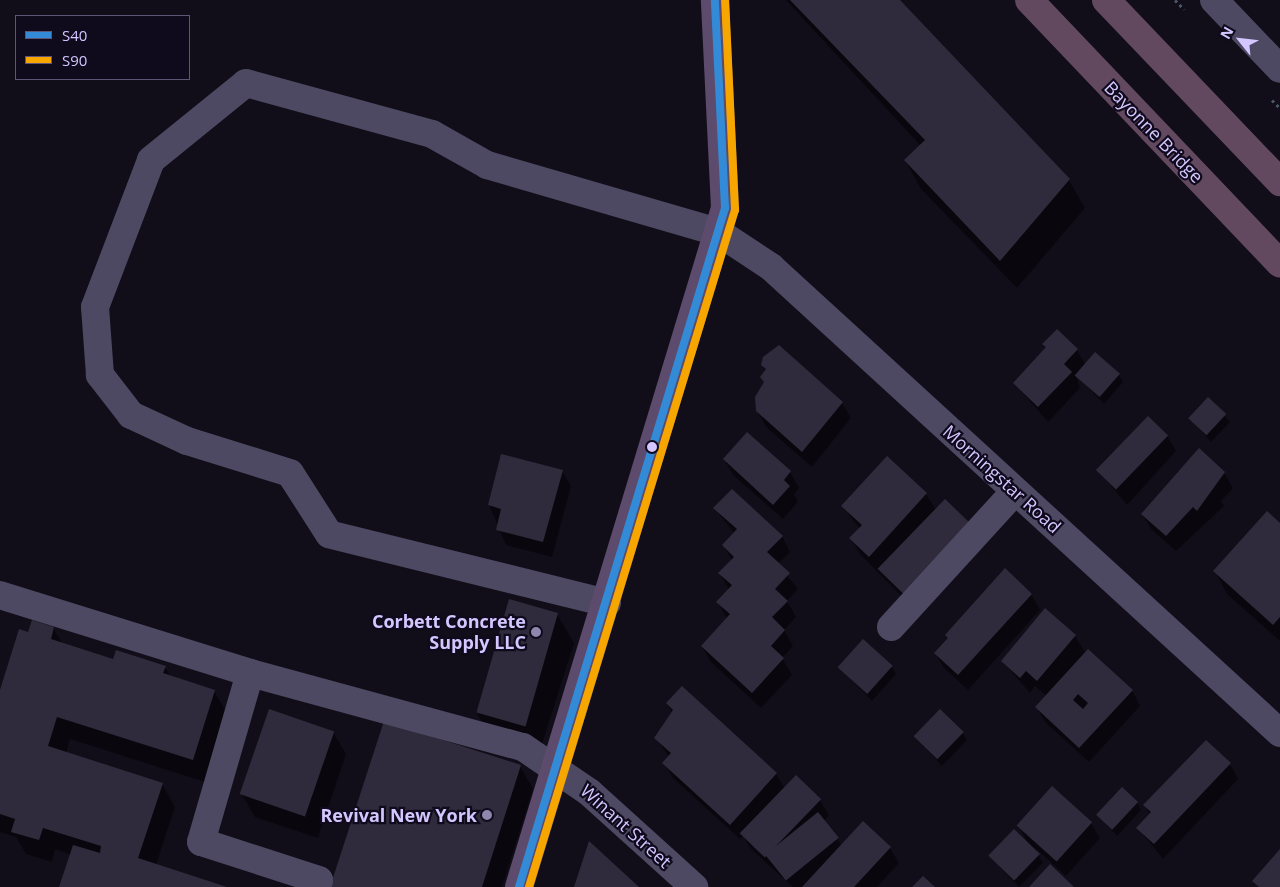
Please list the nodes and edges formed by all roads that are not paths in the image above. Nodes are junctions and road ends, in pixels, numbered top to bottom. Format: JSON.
{"nodes":[{"id":1,"x":715,"y":0,"type":"edge"},
{"id":2,"x":1029,"y":0,"type":"edge"},
{"id":3,"x":1106,"y":0,"type":"edge"},
{"id":4,"x":1214,"y":0,"type":"edge"},
{"id":5,"x":1280,"y":69,"type":"edge"},
{"id":6,"x":1280,"y":182,"type":"edge"},
{"id":7,"x":718,"y":232,"type":"junction"},
{"id":8,"x":1280,"y":264,"type":"edge"},
{"id":9,"x":1015,"y":491,"type":"junction"},
{"id":10,"x":0,"y":595,"type":"edge"},
{"id":11,"x":607,"y":603,"type":"junction"},
{"id":12,"x":891,"y":627,"type":"dead end"},
{"id":13,"x":250,"y":673,"type":"junction"},
{"id":14,"x":1280,"y":733,"type":"edge"},
{"id":15,"x":557,"y":766,"type":"junction"},
{"id":16,"x":317,"y":887,"type":"edge"},
{"id":17,"x":519,"y":887,"type":"edge"},
{"id":18,"x":694,"y":887,"type":"edge"}],
"edges":[{"from":1,"to":7,"type":"main road"},
{"from":2,"to":8,"type":"highway","name":"Bayonne Bridge"},
{"from":3,"to":6,"type":"highway"},
{"from":4,"to":5,"type":"street"},
{"from":7,"to":9,"type":"street","name":"Morningstar Road"},
{"from":7,"to":11,"type":"main road"},
{"from":7,"to":11,"type":"street","name":"Morningstar Road"},
{"from":9,"to":12,"type":"street"},
{"from":9,"to":14,"type":"street","name":"Morningstar Road"},
{"from":10,"to":13,"type":"street","name":"Winant Street"},
{"from":11,"to":15,"type":"main road"},
{"from":13,"to":15,"type":"street","name":"Winant Street"},
{"from":13,"to":16,"type":"street"},
{"from":15,"to":17,"type":"main road"},
{"from":15,"to":18,"type":"street","name":"Winant Street"}]}
